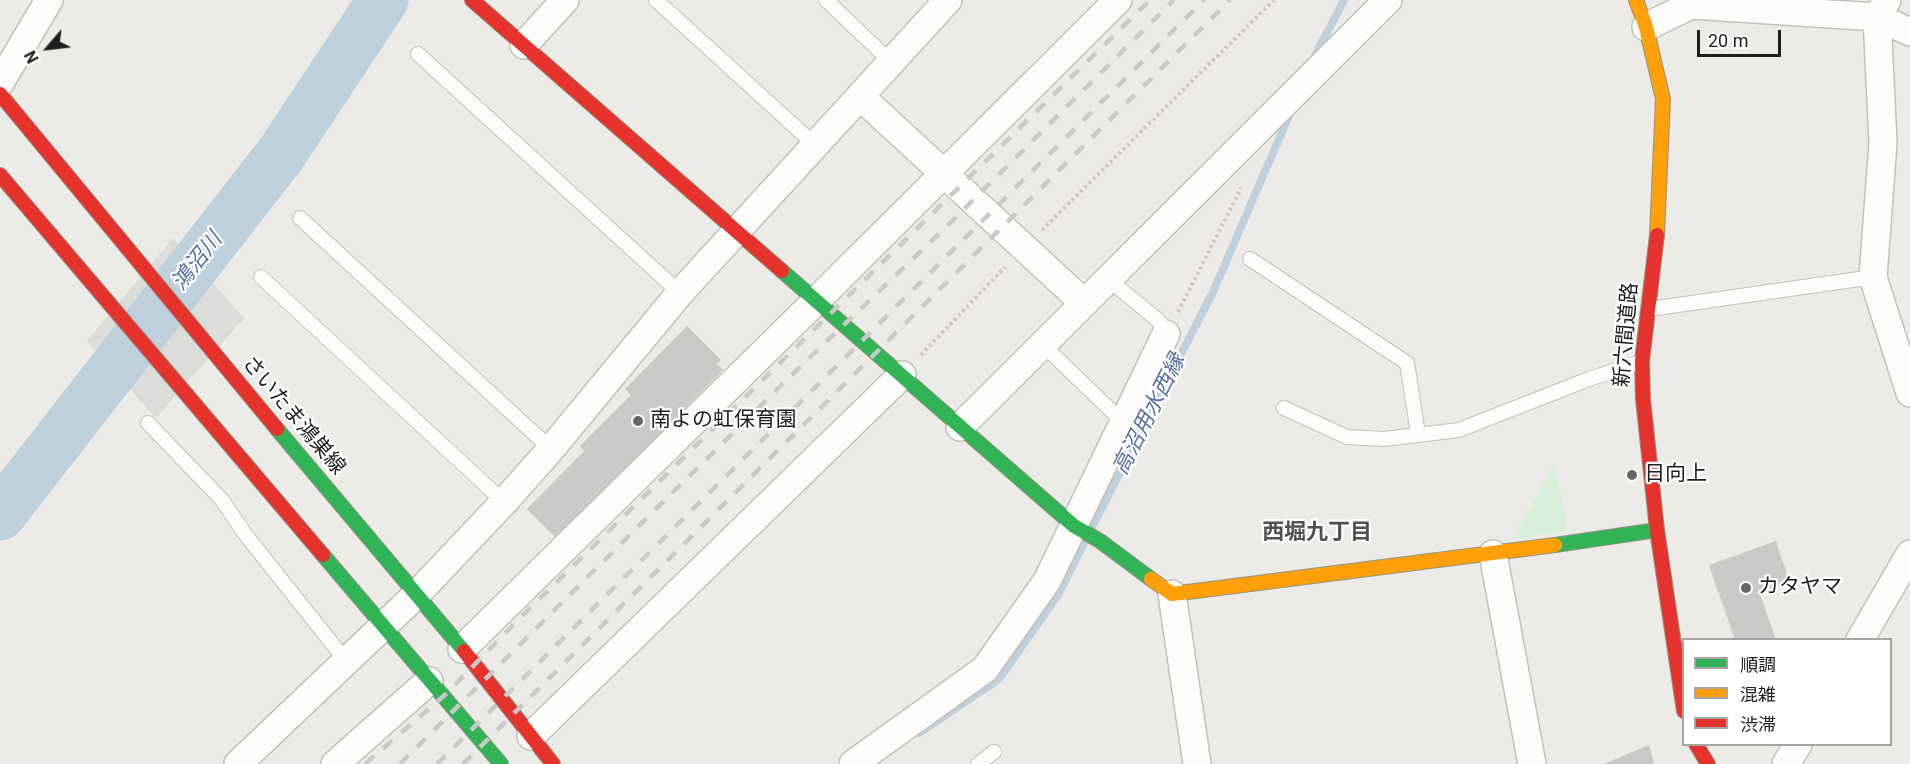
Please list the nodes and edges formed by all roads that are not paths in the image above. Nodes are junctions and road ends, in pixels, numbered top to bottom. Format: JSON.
{"nodes":[{"id":1,"x":48,"y":0,"type":"edge"},
{"id":2,"x":472,"y":0,"type":"edge"},
{"id":3,"x":565,"y":0,"type":"edge"},
{"id":4,"x":656,"y":0,"type":"edge"},
{"id":5,"x":826,"y":0,"type":"edge"},
{"id":6,"x":948,"y":0,"type":"edge"},
{"id":7,"x":1118,"y":0,"type":"edge"},
{"id":8,"x":1388,"y":0,"type":"edge"},
{"id":9,"x":1636,"y":0,"type":"edge"},
{"id":10,"x":1691,"y":3,"type":"edge"},
{"id":11,"x":1882,"y":9,"type":"edge"},
{"id":12,"x":1646,"y":27,"type":"junction"},
{"id":13,"x":1910,"y":32,"type":"edge"},
{"id":14,"x":524,"y":45,"type":"junction"},
{"id":15,"x":418,"y":54,"type":"dead end"},
{"id":16,"x":891,"y":62,"type":"junction"},
{"id":17,"x":0,"y":83,"type":"edge"},
{"id":18,"x":0,"y":94,"type":"edge"},
{"id":19,"x":860,"y":96,"type":"junction"},
{"id":20,"x":815,"y":145,"type":"junction"},
{"id":21,"x":943,"y":173,"type":"junction"},
{"id":22,"x":0,"y":175,"type":"edge"},
{"id":23,"x":300,"y":218,"type":"dead end"},
{"id":24,"x":737,"y":231,"type":"junction"},
{"id":25,"x":1250,"y":260,"type":"dead end"},
{"id":26,"x":261,"y":277,"type":"dead end"},
{"id":27,"x":1873,"y":277,"type":"junction"},
{"id":28,"x":1108,"y":279,"type":"junction"},
{"id":29,"x":680,"y":293,"type":"junction"},
{"id":30,"x":817,"y":300,"type":"junction"},
{"id":31,"x":1084,"y":303,"type":"junction"},
{"id":32,"x":1650,"y":309,"type":"junction"},
{"id":33,"x":1166,"y":334,"type":"joint"},
{"id":34,"x":1042,"y":344,"type":"junction"},
{"id":35,"x":1642,"y":361,"type":"junction"},
{"id":36,"x":902,"y":375,"type":"junction"},
{"id":37,"x":1910,"y":393,"type":"edge"},
{"id":38,"x":1284,"y":408,"type":"dead end"},
{"id":39,"x":148,"y":423,"type":"dead end"},
{"id":40,"x":1124,"y":423,"type":"junction"},
{"id":41,"x":960,"y":427,"type":"junction"},
{"id":42,"x":1418,"y":434,"type":"junction"},
{"id":43,"x":551,"y":449,"type":"junction"},
{"id":44,"x":504,"y":502,"type":"junction"},
{"id":45,"x":1074,"y":526,"type":"junction"},
{"id":46,"x":1657,"y":530,"type":"junction"},
{"id":47,"x":1493,"y":554,"type":"junction"},
{"id":48,"x":1910,"y":554,"type":"edge"},
{"id":49,"x":1172,"y":594,"type":"junction"},
{"id":50,"x":416,"y":595,"type":"junction"},
{"id":51,"x":384,"y":626,"type":"junction"},
{"id":52,"x":1861,"y":638,"type":"edge"},
{"id":53,"x":462,"y":649,"type":"junction"},
{"id":54,"x":346,"y":661,"type":"junction"},
{"id":55,"x":429,"y":681,"type":"junction"},
{"id":56,"x":1682,"y":704,"type":"edge"},
{"id":57,"x":531,"y":736,"type":"junction"},
{"id":58,"x":1697,"y":746,"type":"edge"},
{"id":59,"x":1796,"y":746,"type":"edge"},
{"id":60,"x":994,"y":752,"type":"dead end"},
{"id":61,"x":238,"y":764,"type":"edge"},
{"id":62,"x":335,"y":764,"type":"edge"},
{"id":63,"x":501,"y":764,"type":"edge"},
{"id":64,"x":553,"y":764,"type":"edge"},
{"id":65,"x":853,"y":764,"type":"edge"},
{"id":66,"x":978,"y":764,"type":"edge"},
{"id":67,"x":1197,"y":764,"type":"edge"},
{"id":68,"x":1532,"y":764,"type":"edge"},
{"id":69,"x":1707,"y":764,"type":"edge"},
{"id":70,"x":1786,"y":764,"type":"edge"}],
"edges":[{"from":1,"to":17,"type":"street"},
{"from":2,"to":14,"type":"main road"},
{"from":3,"to":14,"type":"street"},
{"from":4,"to":20,"type":"lane"},
{"from":5,"to":16,"type":"lane"},
{"from":6,"to":16,"type":"street"},
{"from":7,"to":21,"type":"street"},
{"from":8,"to":28,"type":"street"},
{"from":9,"to":12,"type":"main road","name":"新六間道路"},
{"from":10,"to":11,"type":"street"},
{"from":10,"to":12,"type":"street"},
{"from":11,"to":13,"type":"street"},
{"from":11,"to":27,"type":"street"},
{"from":12,"to":32,"type":"main road","name":"新六間道路"},
{"from":14,"to":24,"type":"main road"},
{"from":15,"to":29,"type":"lane"},
{"from":16,"to":19,"type":"street"},
{"from":18,"to":50,"type":"main road","name":"さいたま鴻巣線"},
{"from":19,"to":20,"type":"street"},
{"from":19,"to":21,"type":"street"},
{"from":20,"to":24,"type":"street"},
{"from":21,"to":30,"type":"street"},
{"from":21,"to":31,"type":"street"},
{"from":22,"to":51,"type":"main road"},
{"from":23,"to":43,"type":"lane"},
{"from":24,"to":29,"type":"street"},
{"from":24,"to":30,"type":"main road"},
{"from":25,"to":42,"type":"lane"},
{"from":26,"to":44,"type":"lane"},
{"from":27,"to":32,"type":"lane"},
{"from":27,"to":37,"type":"street"},
{"from":28,"to":31,"type":"street"},
{"from":28,"to":33,"type":"lane"},
{"from":29,"to":43,"type":"street"},
{"from":30,"to":36,"type":"main road"},
{"from":30,"to":53,"type":"street"},
{"from":31,"to":34,"type":"street"},
{"from":32,"to":35,"type":"main road","name":"新六間道路"},
{"from":33,"to":40,"type":"street"},
{"from":34,"to":40,"type":"lane"},
{"from":34,"to":41,"type":"street"},
{"from":35,"to":42,"type":"lane"},
{"from":35,"to":46,"type":"main road","name":"新六間道路"},
{"from":36,"to":41,"type":"main road"},
{"from":36,"to":57,"type":"street"},
{"from":38,"to":42,"type":"lane"},
{"from":39,"to":54,"type":"lane"},
{"from":40,"to":45,"type":"street"},
{"from":41,"to":45,"type":"main road"},
{"from":43,"to":44,"type":"street"},
{"from":44,"to":50,"type":"street"},
{"from":45,"to":49,"type":"main road"},
{"from":45,"to":65,"type":"street"},
{"from":46,"to":47,"type":"main road"},
{"from":46,"to":56,"type":"main road","name":"新六間道路"},
{"from":47,"to":49,"type":"main road"},
{"from":47,"to":68,"type":"street"},
{"from":48,"to":52,"type":"street"},
{"from":49,"to":67,"type":"street"},
{"from":50,"to":51,"type":"street"},
{"from":50,"to":53,"type":"main road","name":"さいたま鴻巣線"},
{"from":51,"to":54,"type":"street"},
{"from":51,"to":55,"type":"main road"},
{"from":53,"to":57,"type":"main road","name":"さいたま鴻巣線"},
{"from":54,"to":61,"type":"street"},
{"from":55,"to":62,"type":"street"},
{"from":55,"to":63,"type":"main road"},
{"from":57,"to":64,"type":"main road","name":"さいたま鴻巣線"},
{"from":58,"to":69,"type":"main road"},
{"from":59,"to":70,"type":"street"},
{"from":60,"to":66,"type":"lane"}]}
